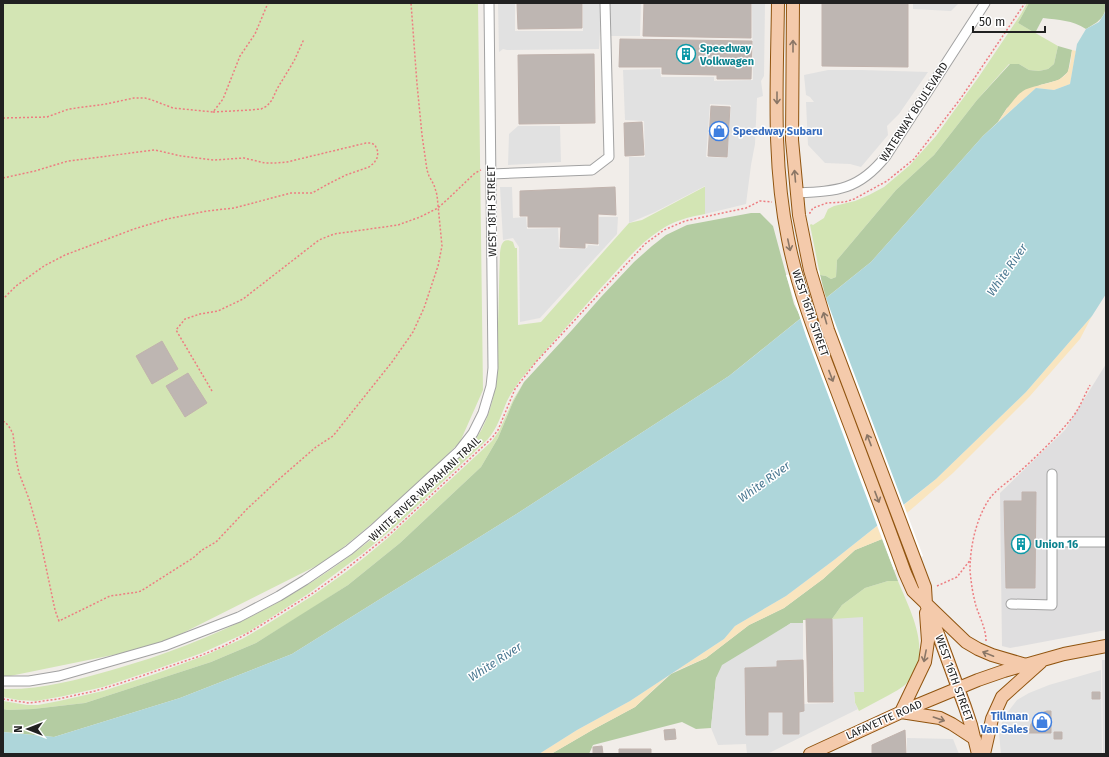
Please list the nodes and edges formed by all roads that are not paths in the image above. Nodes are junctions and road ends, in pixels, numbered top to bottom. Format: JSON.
{"nodes":[{"id":1,"x":489,"y":3,"type":"edge"},
{"id":2,"x":606,"y":3,"type":"edge"},
{"id":3,"x":778,"y":3,"type":"edge"},
{"id":4,"x":793,"y":3,"type":"edge"},
{"id":5,"x":985,"y":3,"type":"edge"},
{"id":6,"x":492,"y":170,"type":"junction"},
{"id":7,"x":797,"y":193,"type":"junction"},
{"id":8,"x":1052,"y":474,"type":"dead end"},
{"id":9,"x":1052,"y":542,"type":"junction"},
{"id":10,"x":1106,"y":542,"type":"edge"},
{"id":11,"x":926,"y":604,"type":"junction"},
{"id":12,"x":1011,"y":604,"type":"dead end"},
{"id":13,"x":1106,"y":646,"type":"edge"},
{"id":14,"x":1043,"y":660,"type":"junction"},
{"id":15,"x":1026,"y":665,"type":"junction"},
{"id":16,"x":3,"y":681,"type":"edge"},
{"id":17,"x":958,"y":688,"type":"junction"},
{"id":18,"x":901,"y":712,"type":"junction"},
{"id":19,"x":975,"y":740,"type":"junction"},
{"id":20,"x":829,"y":750,"type":"edge"},
{"id":21,"x":810,"y":754,"type":"edge"},
{"id":22,"x":978,"y":754,"type":"edge"},
{"id":23,"x":984,"y":754,"type":"edge"}],
"edges":[{"from":1,"to":6,"type":"street","name":"WEST 18TH STREET"},
{"from":2,"to":6,"type":"street"},
{"from":3,"to":11,"type":"main road","name":"WEST 16TH STREET","one_way":true},
{"from":7,"to":4,"type":"main road","name":"WEST 16TH STREET","one_way":true},
{"from":5,"to":7,"type":"street","name":"WATERWAY BOULEVARD"},
{"from":6,"to":16,"type":"street","name":"WEST 18TH STREET"},
{"from":11,"to":7,"type":"main road","name":"WEST 16TH STREET","one_way":true},
{"from":8,"to":9,"type":"street"},
{"from":9,"to":10,"type":"street"},
{"from":9,"to":12,"type":"street"},
{"from":15,"to":11,"type":"main road","one_way":true},
{"from":11,"to":17,"type":"main road","name":"WEST 16TH STREET"},
{"from":11,"to":18,"type":"main road","one_way":true},
{"from":13,"to":14,"type":"main road","name":"LAFAYETTE ROAD"},
{"from":14,"to":15,"type":"main road","name":"LAFAYETTE ROAD"},
{"from":14,"to":23,"type":"main road"},
{"from":15,"to":17,"type":"main road","name":"LAFAYETTE ROAD"},
{"from":17,"to":18,"type":"main road","name":"LAFAYETTE ROAD"},
{"from":17,"to":19,"type":"main road","name":"WEST 16TH STREET"},
{"from":18,"to":19,"type":"main road","one_way":true},
{"from":18,"to":20,"type":"main road","name":"LAFAYETTE ROAD"},
{"from":19,"to":22,"type":"main road","name":"WEST 16TH STREET"},
{"from":20,"to":21,"type":"main road","name":"LAFAYETTE ROAD"}]}
